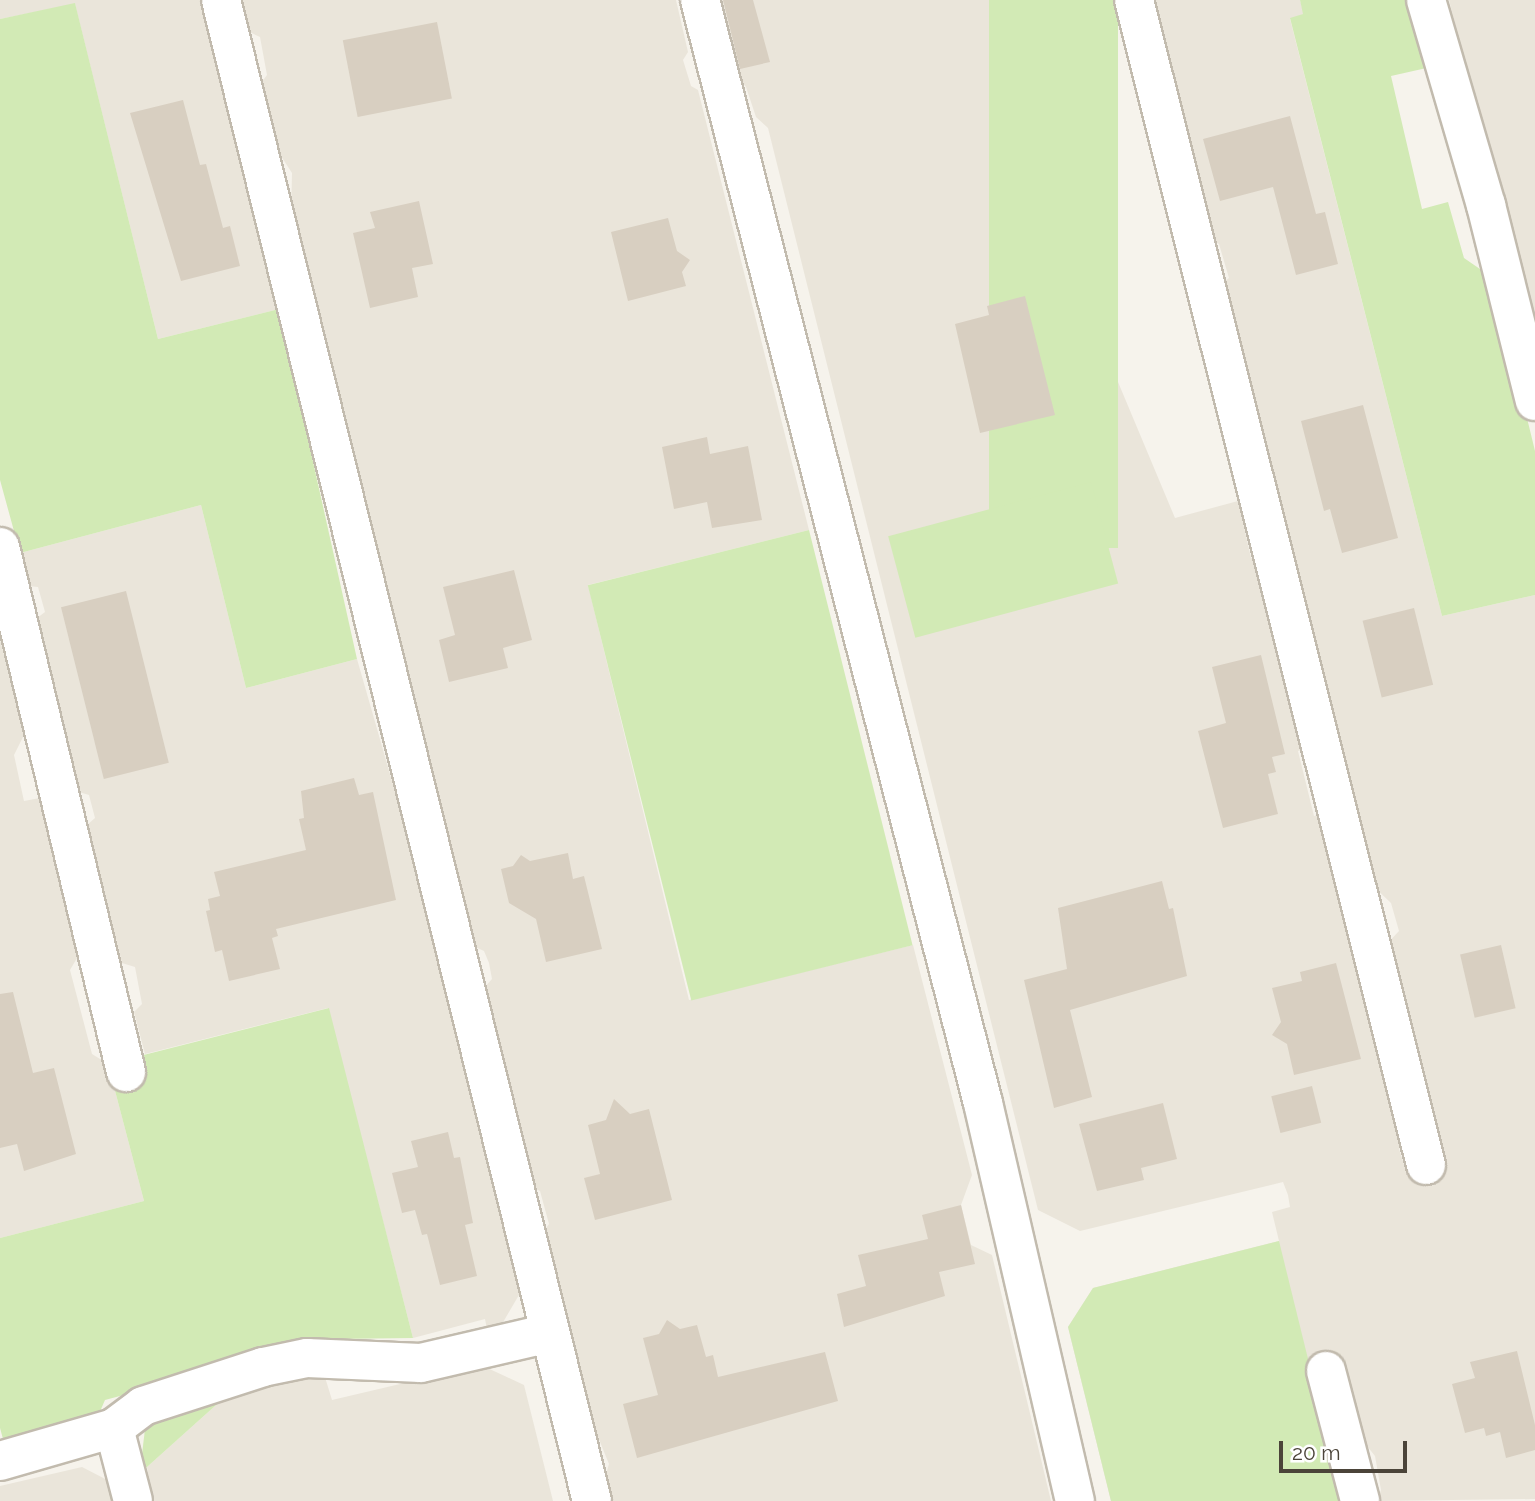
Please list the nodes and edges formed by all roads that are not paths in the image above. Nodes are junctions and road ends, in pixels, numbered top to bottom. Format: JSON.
{"nodes":[{"id":1,"x":221,"y":0,"type":"edge"},
{"id":2,"x":700,"y":0,"type":"edge"},
{"id":3,"x":1133,"y":0,"type":"edge"},
{"id":4,"x":1426,"y":0,"type":"edge"},
{"id":5,"x":1535,"y":401,"type":"edge"},
{"id":6,"x":0,"y":547,"type":"edge"},
{"id":7,"x":126,"y":1072,"type":"dead end"},
{"id":8,"x":1426,"y":1165,"type":"dead end"},
{"id":9,"x":550,"y":1334,"type":"junction"},
{"id":10,"x":1326,"y":1371,"type":"dead end"},
{"id":11,"x":114,"y":1428,"type":"junction"},
{"id":12,"x":0,"y":1461,"type":"edge"},
{"id":13,"x":133,"y":1501,"type":"edge"},
{"id":14,"x":592,"y":1501,"type":"edge"},
{"id":15,"x":1075,"y":1501,"type":"edge"},
{"id":16,"x":1360,"y":1501,"type":"edge"}],
"edges":[{"from":1,"to":9,"type":"lane"},
{"from":2,"to":15,"type":"lane"},
{"from":3,"to":8,"type":"lane"},
{"from":4,"to":5,"type":"lane"},
{"from":6,"to":7,"type":"lane"},
{"from":9,"to":11,"type":"lane"},
{"from":9,"to":14,"type":"lane"},
{"from":10,"to":16,"type":"lane"},
{"from":11,"to":12,"type":"lane"},
{"from":11,"to":13,"type":"lane"}]}
